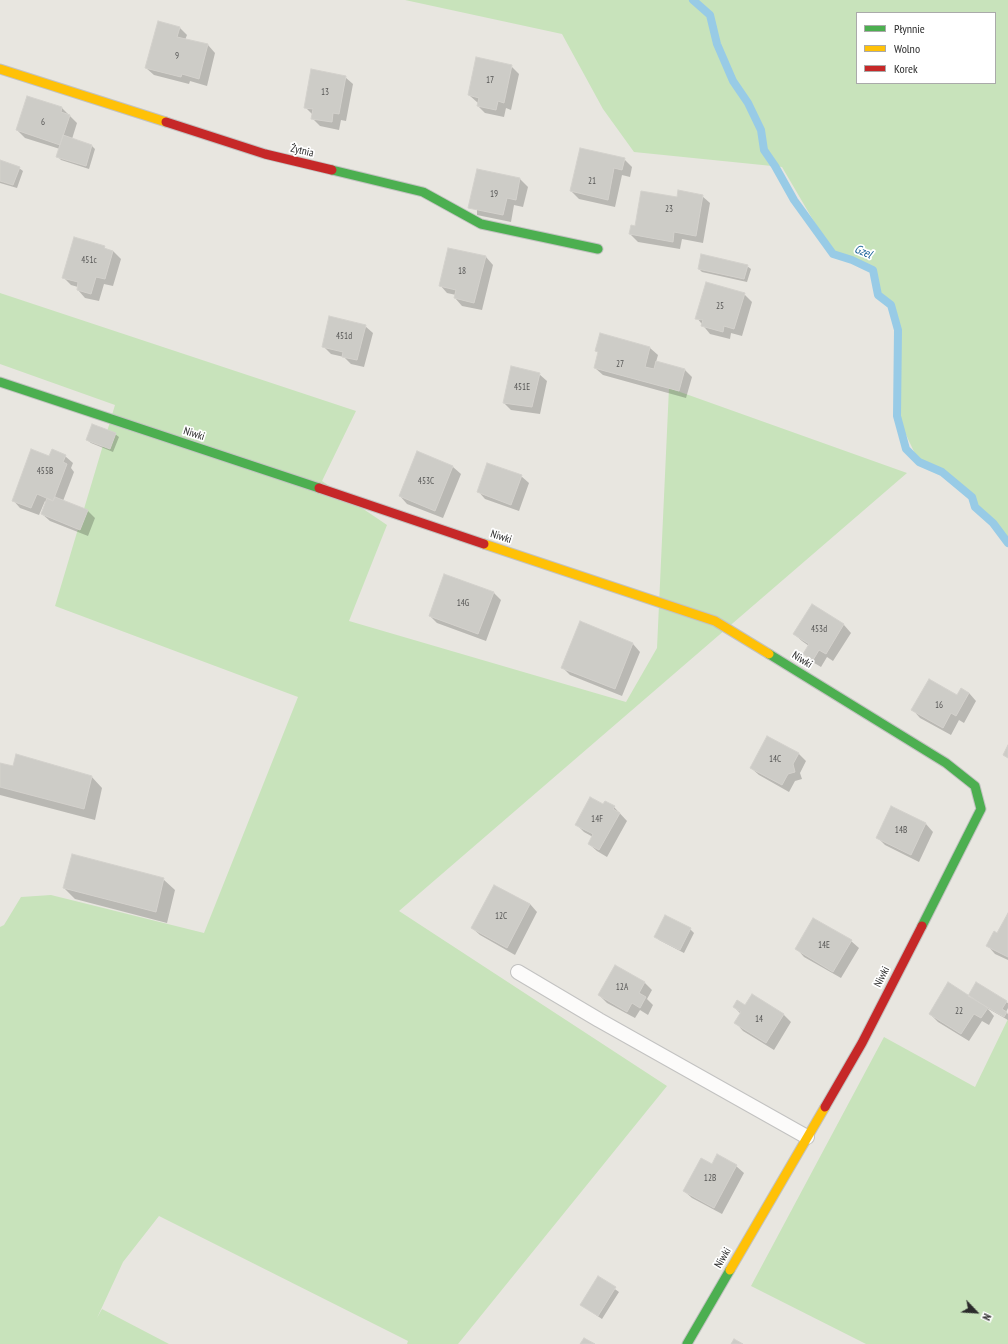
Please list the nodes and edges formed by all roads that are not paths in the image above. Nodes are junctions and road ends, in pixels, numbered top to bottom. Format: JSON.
{"nodes":[{"id":1,"x":0,"y":69,"type":"edge"},
{"id":2,"x":598,"y":249,"type":"dead end"},
{"id":3,"x":0,"y":382,"type":"edge"},
{"id":4,"x":518,"y":972,"type":"dead end"},
{"id":5,"x":807,"y":1137,"type":"junction"},
{"id":6,"x":687,"y":1344,"type":"edge"}],
"edges":[{"from":1,"to":2,"type":"street","name":"Żytnia"},
{"from":3,"to":5,"type":"street","name":"Niwki"},
{"from":4,"to":5,"type":"lane"},
{"from":5,"to":6,"type":"street","name":"Niwki"}]}
